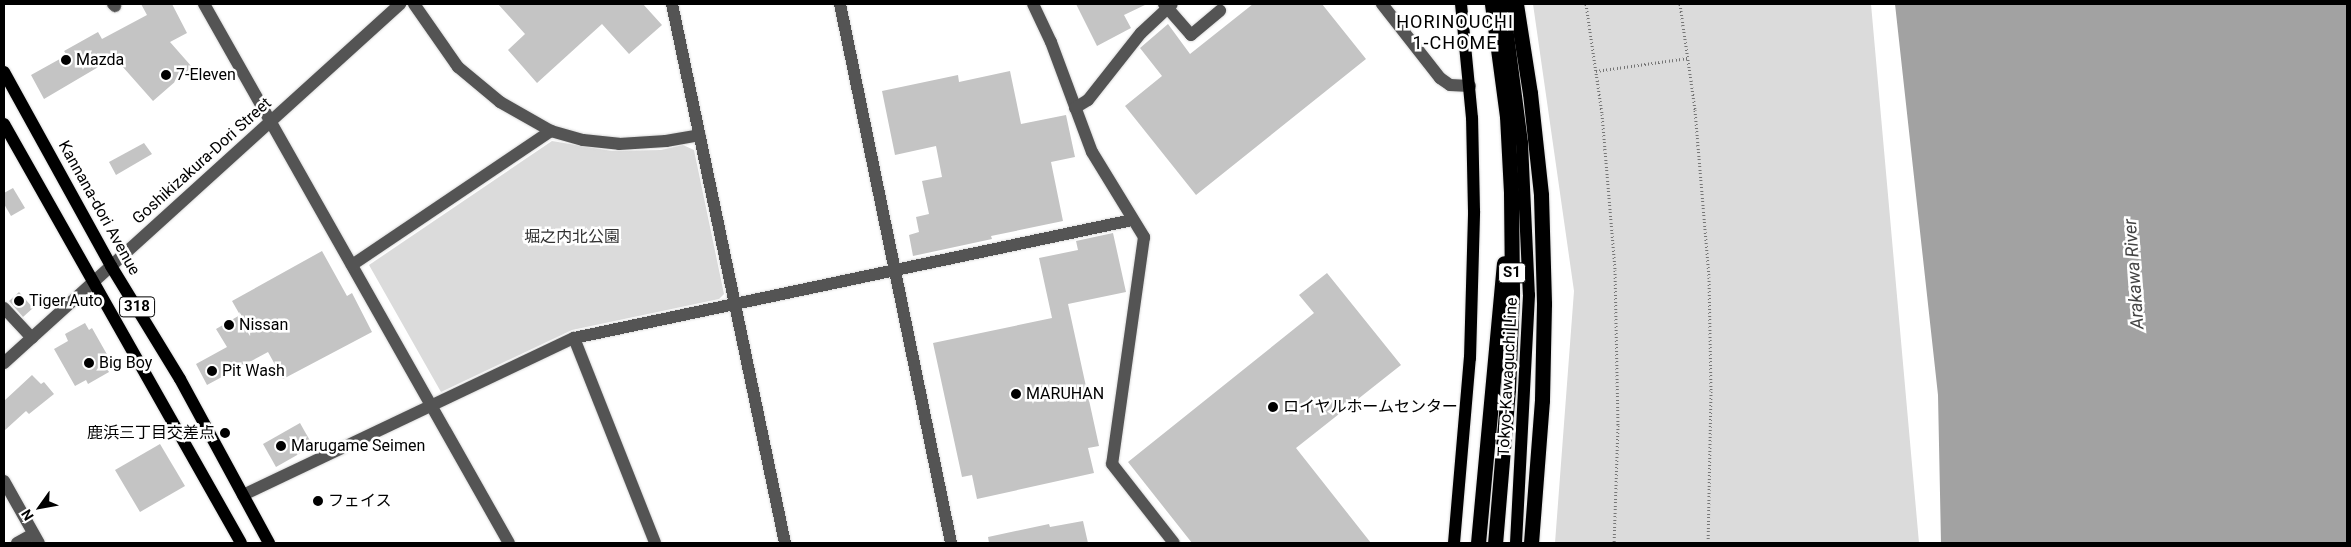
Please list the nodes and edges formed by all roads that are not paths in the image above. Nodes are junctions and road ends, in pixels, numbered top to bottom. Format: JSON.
{"nodes":[{"id":1,"x":204,"y":4,"type":"edge"},
{"id":2,"x":400,"y":4,"type":"edge"},
{"id":3,"x":414,"y":4,"type":"edge"},
{"id":4,"x":672,"y":4,"type":"edge"},
{"id":5,"x":840,"y":4,"type":"edge"},
{"id":6,"x":1033,"y":4,"type":"edge"},
{"id":7,"x":1382,"y":4,"type":"edge"},
{"id":8,"x":1461,"y":4,"type":"edge"},
{"id":9,"x":1492,"y":4,"type":"edge"},
{"id":10,"x":1504,"y":4,"type":"edge"},
{"id":11,"x":1516,"y":4,"type":"edge"},
{"id":12,"x":1167,"y":5,"type":"edge"},
{"id":13,"x":1220,"y":11,"type":"dead end"},
{"id":14,"x":4,"y":72,"type":"edge"},
{"id":15,"x":1470,"y":86,"type":"junction"},
{"id":16,"x":1075,"y":108,"type":"junction"},
{"id":17,"x":269,"y":122,"type":"junction"},
{"id":18,"x":4,"y":124,"type":"edge"},
{"id":19,"x":552,"y":131,"type":"junction"},
{"id":20,"x":699,"y":136,"type":"junction"},
{"id":21,"x":1511,"y":193,"type":"junction"},
{"id":22,"x":1132,"y":220,"type":"junction"},
{"id":23,"x":352,"y":265,"type":"junction"},
{"id":24,"x":111,"y":266,"type":"junction"},
{"id":25,"x":896,"y":269,"type":"junction"},
{"id":26,"x":93,"y":282,"type":"junction"},
{"id":27,"x":735,"y":303,"type":"junction"},
{"id":28,"x":4,"y":308,"type":"edge"},
{"id":29,"x":32,"y":338,"type":"junction"},
{"id":30,"x":574,"y":338,"type":"junction"},
{"id":31,"x":4,"y":363,"type":"edge"},
{"id":32,"x":1542,"y":400,"type":"junction"},
{"id":33,"x":432,"y":406,"type":"junction"},
{"id":34,"x":4,"y":481,"type":"edge"},
{"id":35,"x":243,"y":495,"type":"junction"},
{"id":36,"x":36,"y":539,"type":"edge"},
{"id":37,"x":17,"y":543,"type":"edge"},
{"id":38,"x":241,"y":543,"type":"edge"},
{"id":39,"x":269,"y":543,"type":"edge"},
{"id":40,"x":509,"y":543,"type":"edge"},
{"id":41,"x":655,"y":543,"type":"edge"},
{"id":42,"x":785,"y":543,"type":"edge"},
{"id":43,"x":951,"y":543,"type":"edge"},
{"id":44,"x":1174,"y":543,"type":"edge"},
{"id":45,"x":1454,"y":543,"type":"edge"},
{"id":46,"x":1478,"y":543,"type":"edge"},
{"id":47,"x":1495,"y":543,"type":"edge"},
{"id":48,"x":1516,"y":543,"type":"edge"},
{"id":49,"x":1524,"y":543,"type":"edge"},
{"id":50,"x":1531,"y":543,"type":"edge"}],
"edges":[{"from":1,"to":17,"type":"street"},
{"from":2,"to":17,"type":"street","name":"Goshikizakura-Dori Street"},
{"from":3,"to":19,"type":"street"},
{"from":4,"to":20,"type":"street"},
{"from":5,"to":25,"type":"street"},
{"from":6,"to":16,"type":"street"},
{"from":7,"to":15,"type":"street"},
{"from":8,"to":15,"type":"main road"},
{"from":9,"to":21,"type":"highway","number":"S1"},
{"from":10,"to":48,"type":"main road","name":"Tokyo-Kawaguchi Line"},
{"from":11,"to":32,"type":"highway","number":"S1"},
{"from":12,"to":13,"type":"street"},
{"from":12,"to":16,"type":"street"},
{"from":14,"to":24,"type":"main road","name":"Kannana-dori Avenue","number":"318"},
{"from":15,"to":45,"type":"main road"},
{"from":16,"to":22,"type":"street"},
{"from":17,"to":23,"type":"street"},
{"from":17,"to":24,"type":"street","name":"Goshikizakura-Dori Street"},
{"from":18,"to":26,"type":"main road","number":"318"},
{"from":19,"to":20,"type":"street"},
{"from":19,"to":23,"type":"street"},
{"from":20,"to":27,"type":"street"},
{"from":21,"to":46,"type":"highway"},
{"from":21,"to":47,"type":"highway","number":"S1"},
{"from":22,"to":25,"type":"street"},
{"from":22,"to":44,"type":"street"},
{"from":23,"to":33,"type":"street"},
{"from":24,"to":26,"type":"street","name":"Goshikizakura-Dori Street"},
{"from":24,"to":35,"type":"main road","name":"Kannana-dori Avenue","number":"318"},
{"from":25,"to":27,"type":"street"},
{"from":25,"to":43,"type":"street"},
{"from":26,"to":29,"type":"street","name":"Goshikizakura-Dori Street"},
{"from":26,"to":38,"type":"main road","number":"318"},
{"from":27,"to":30,"type":"street"},
{"from":27,"to":42,"type":"street"},
{"from":28,"to":29,"type":"street"},
{"from":29,"to":31,"type":"street","name":"Goshikizakura-Dori Street"},
{"from":30,"to":33,"type":"street"},
{"from":30,"to":41,"type":"street"},
{"from":32,"to":49,"type":"highway","number":"S1"},
{"from":32,"to":50,"type":"highway","number":"S1"},
{"from":33,"to":35,"type":"street"},
{"from":33,"to":40,"type":"street"},
{"from":34,"to":36,"type":"street"},
{"from":35,"to":39,"type":"main road","name":"Kannana-dori Avenue","number":"318"},
{"from":36,"to":37,"type":"street"}]}
